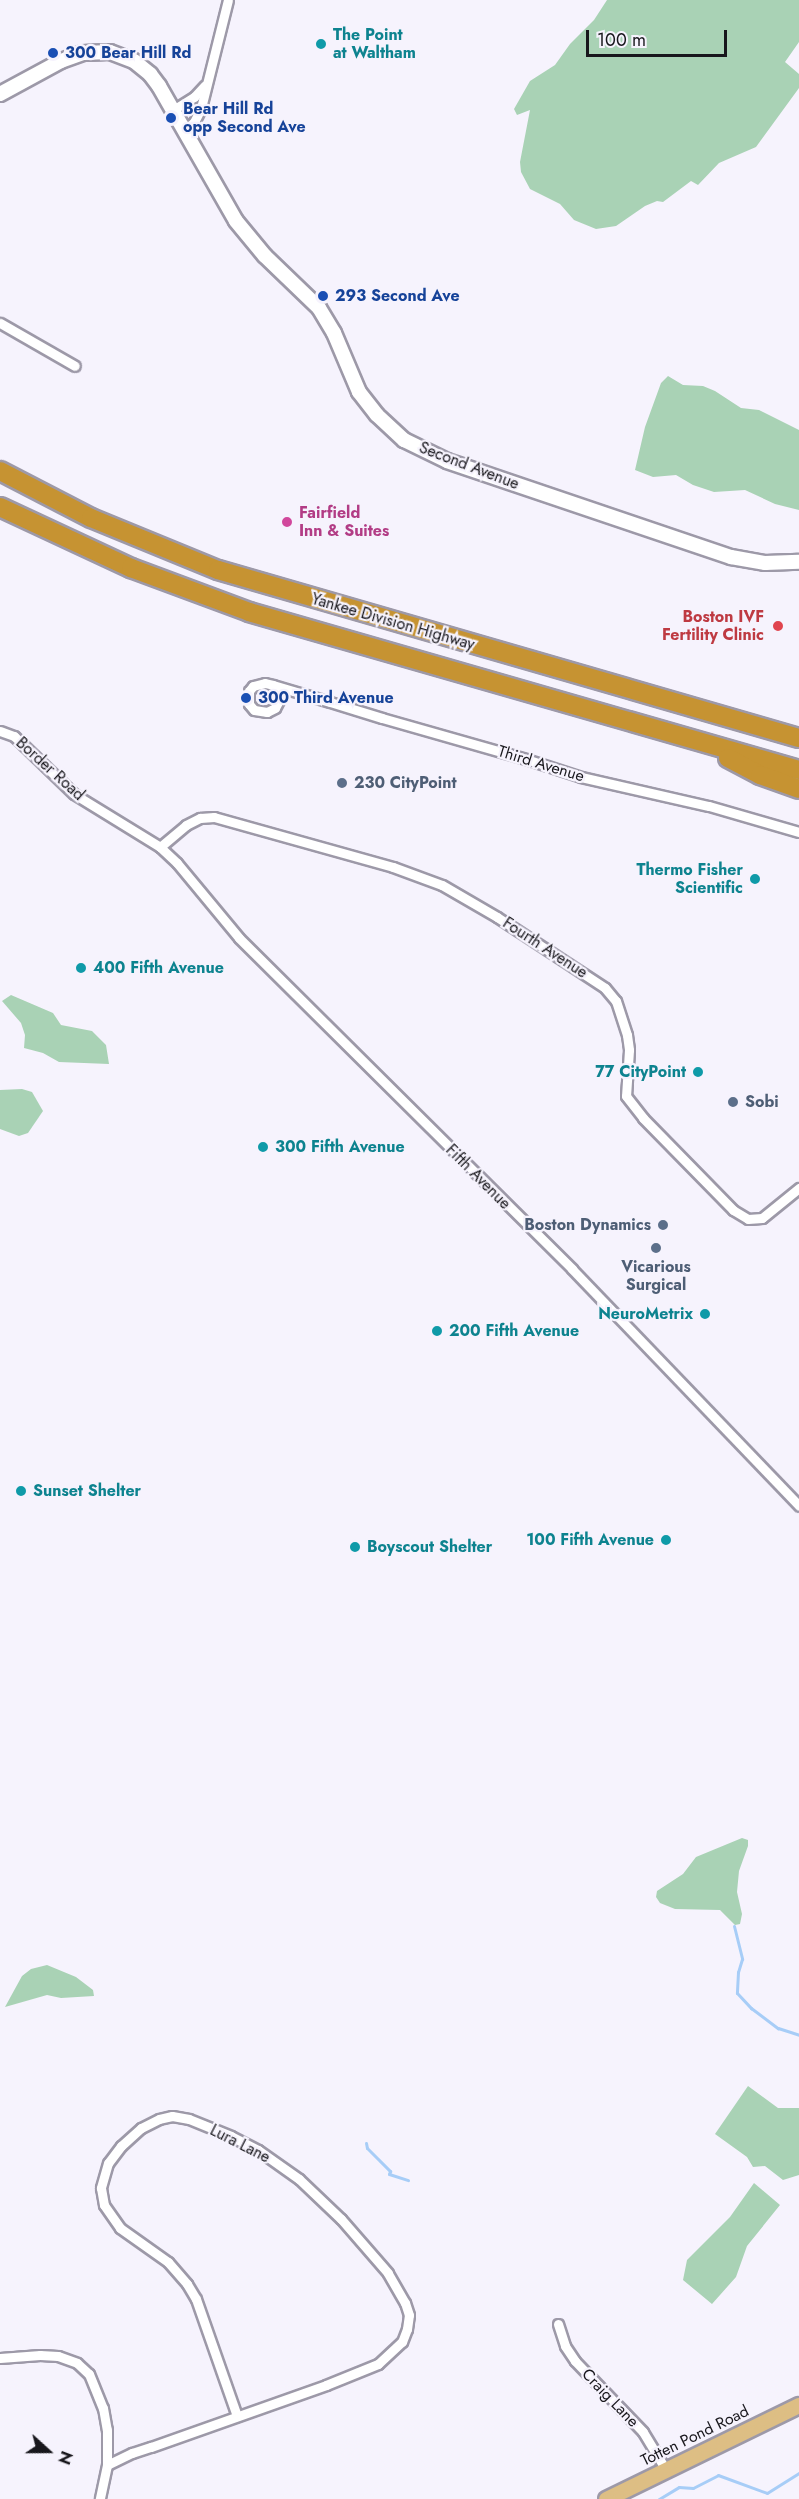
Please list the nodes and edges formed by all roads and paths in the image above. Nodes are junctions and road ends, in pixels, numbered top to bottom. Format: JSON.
{"nodes":[{"id":1,"x":228,"y":0,"type":"edge"},
{"id":2,"x":208,"y":80,"type":"junction"},
{"id":3,"x":0,"y":94,"type":"edge"},
{"id":4,"x":173,"y":110,"type":"junction"},
{"id":5,"x":184,"y":131,"type":"junction"},
{"id":6,"x":0,"y":323,"type":"edge"},
{"id":7,"x":75,"y":366,"type":"dead end"},
{"id":8,"x":0,"y":471,"type":"edge"},
{"id":9,"x":0,"y":507,"type":"edge"},
{"id":10,"x":799,"y":562,"type":"edge"},
{"id":11,"x":285,"y":689,"type":"dead end"},
{"id":12,"x":0,"y":731,"type":"edge"},
{"id":13,"x":799,"y":738,"type":"edge"},
{"id":14,"x":692,"y":739,"type":"junction"},
{"id":15,"x":799,"y":770,"type":"edge"},
{"id":16,"x":799,"y":789,"type":"edge"},
{"id":17,"x":799,"y":832,"type":"edge"},
{"id":18,"x":160,"y":847,"type":"junction"},
{"id":19,"x":799,"y":1188,"type":"edge"},
{"id":20,"x":799,"y":1506,"type":"edge"},
{"id":21,"x":558,"y":2324,"type":"dead end"},
{"id":22,"x":0,"y":2358,"type":"edge"},
{"id":23,"x":799,"y":2405,"type":"edge"},
{"id":24,"x":237,"y":2416,"type":"junction"},
{"id":25,"x":107,"y":2465,"type":"junction"},
{"id":26,"x":666,"y":2470,"type":"junction"},
{"id":27,"x":100,"y":2499,"type":"edge"},
{"id":28,"x":606,"y":2499,"type":"edge"}],
"edges":[{"from":1,"to":2,"type":"street"},
{"from":2,"to":4,"type":"street"},
{"from":2,"to":5,"type":"street"},
{"from":3,"to":4,"type":"street","name":"Second Avenue"},
{"from":4,"to":5,"type":"street","name":"Second Avenue"},
{"from":5,"to":10,"type":"street","name":"Second Avenue"},
{"from":6,"to":7,"type":"street"},
{"from":8,"to":13,"type":"highway","name":"Yankee Division Highway"},
{"from":9,"to":14,"type":"highway","name":"Yankee Division Highway"},
{"from":11,"to":17,"type":"street","name":"Third Avenue"},
{"from":12,"to":18,"type":"street","name":"Border Road"},
{"from":14,"to":15,"type":"highway","name":"Yankee Division Highway"},
{"from":14,"to":16,"type":"highway"},
{"from":18,"to":19,"type":"street","name":"Fourth Avenue"},
{"from":18,"to":20,"type":"street","name":"Fifth Avenue"},
{"from":21,"to":26,"type":"street","name":"Craig Lane"},
{"from":22,"to":25,"type":"street"},
{"from":23,"to":26,"type":"main road","name":"Totten Pond Road"},
{"from":24,"to":24,"type":"street","name":"Lura Lane"},
{"from":24,"to":25,"type":"street","name":"Lura Lane"},
{"from":25,"to":27,"type":"street"},
{"from":26,"to":28,"type":"main road","name":"Totten Pond Road"}]}
